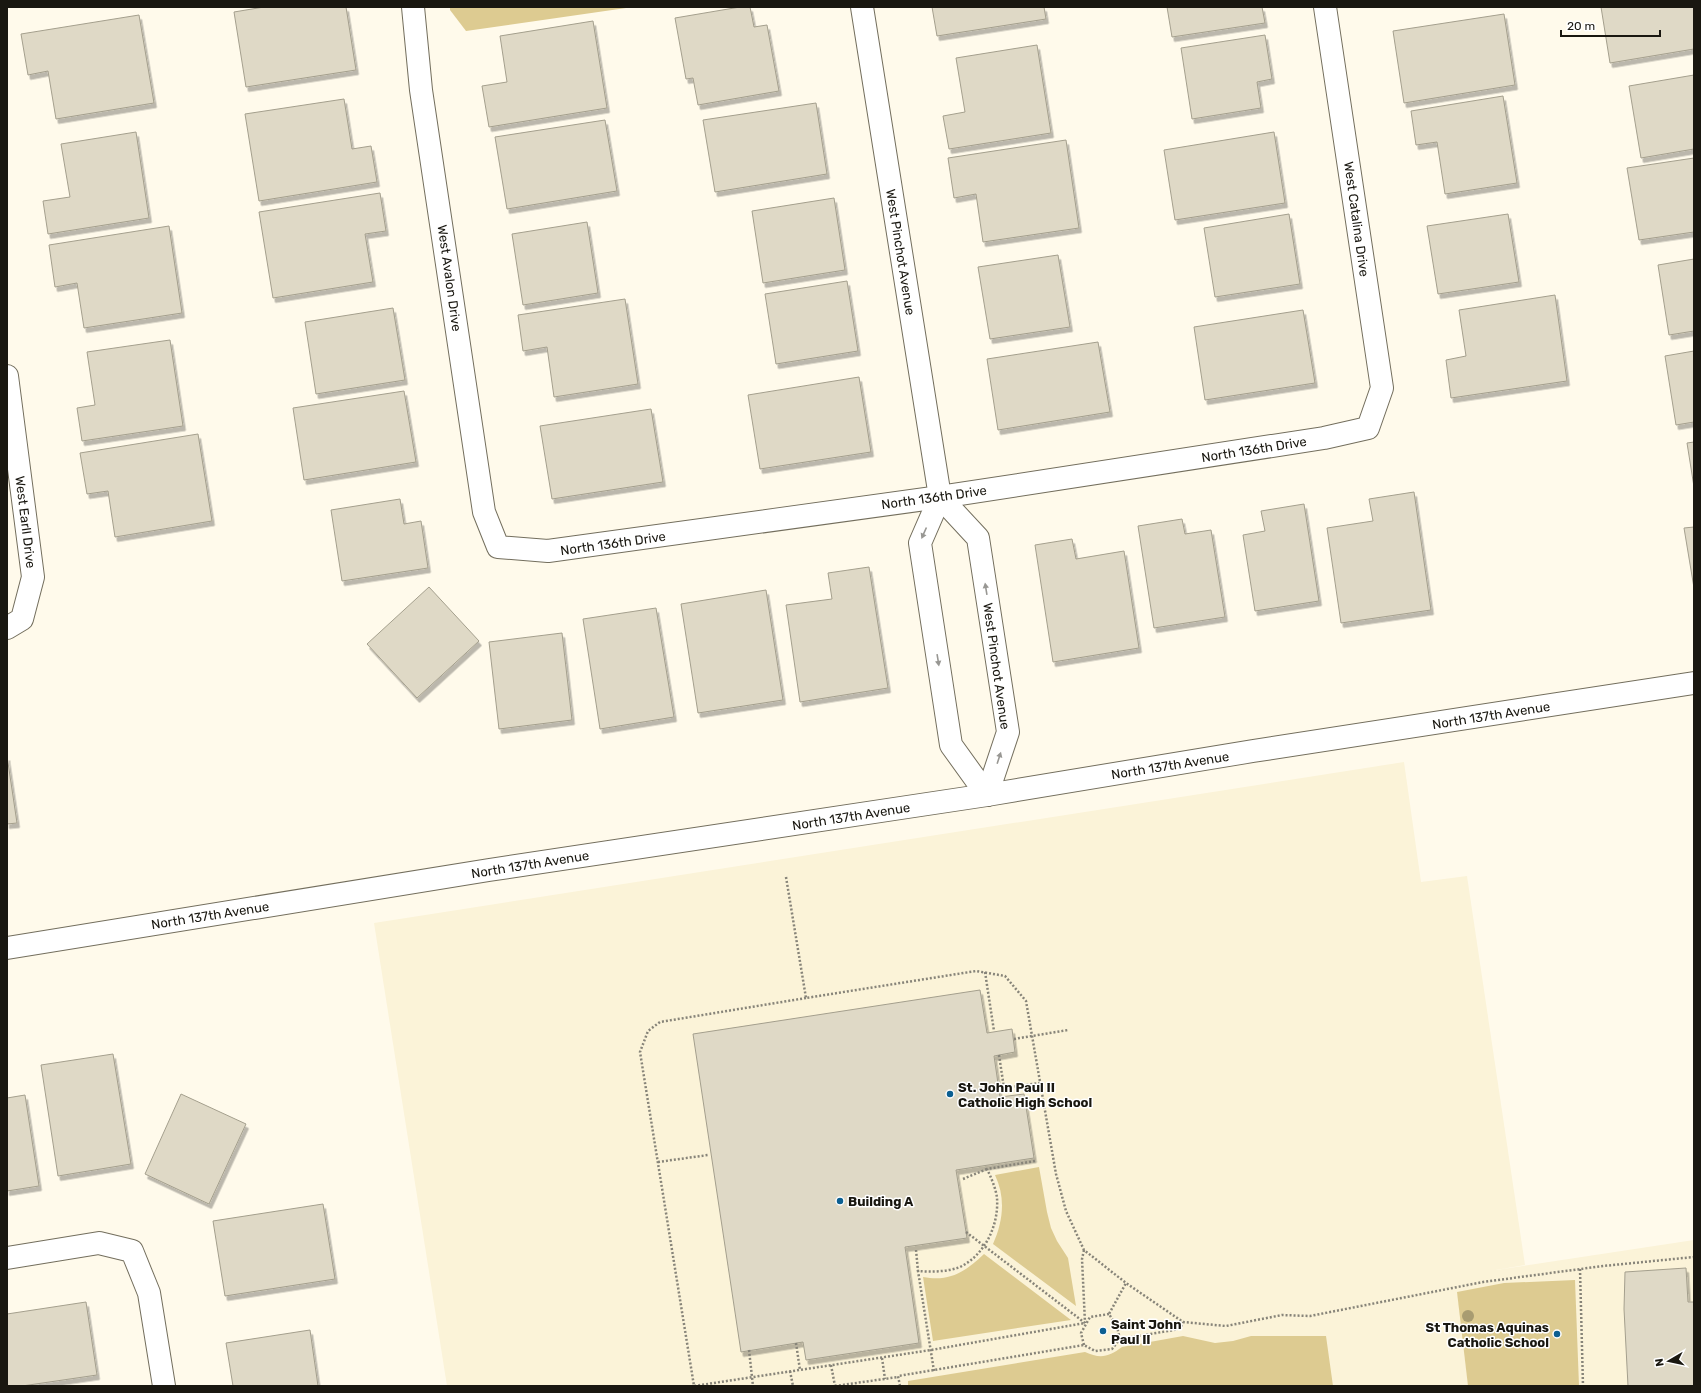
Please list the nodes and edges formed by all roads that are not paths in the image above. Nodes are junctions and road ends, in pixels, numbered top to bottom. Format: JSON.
{"nodes":[{"id":1,"x":413,"y":7,"type":"edge"},
{"id":2,"x":862,"y":7,"type":"edge"},
{"id":3,"x":1325,"y":7,"type":"edge"},
{"id":4,"x":7,"y":376,"type":"edge"},
{"id":5,"x":1368,"y":428,"type":"joint"},
{"id":6,"x":940,"y":497,"type":"junction"},
{"id":7,"x":498,"y":547,"type":"joint"},
{"id":8,"x":14,"y":623,"type":"edge"},
{"id":9,"x":1694,"y":683,"type":"edge"},
{"id":10,"x":987,"y":795,"type":"junction"},
{"id":11,"x":7,"y":948,"type":"edge"},
{"id":12,"x":7,"y":1258,"type":"edge"},
{"id":13,"x":164,"y":1386,"type":"edge"}],
"edges":[{"from":1,"to":7,"type":"street","name":"West Avalon Drive"},
{"from":2,"to":6,"type":"street","name":"West Pinchot Avenue"},
{"from":3,"to":5,"type":"street","name":"West Catalina Drive"},
{"from":4,"to":8,"type":"street","name":"West Earll Drive"},
{"from":5,"to":6,"type":"street","name":"North 136th Drive"},
{"from":6,"to":7,"type":"street","name":"North 136th Drive"},
{"from":6,"to":10,"type":"street","one_way":true},
{"from":10,"to":6,"type":"street","name":"West Pinchot Avenue","one_way":true},
{"from":9,"to":10,"type":"street","name":"North 137th Avenue"},
{"from":10,"to":11,"type":"street","name":"North 137th Avenue"},
{"from":12,"to":13,"type":"street"}]}
